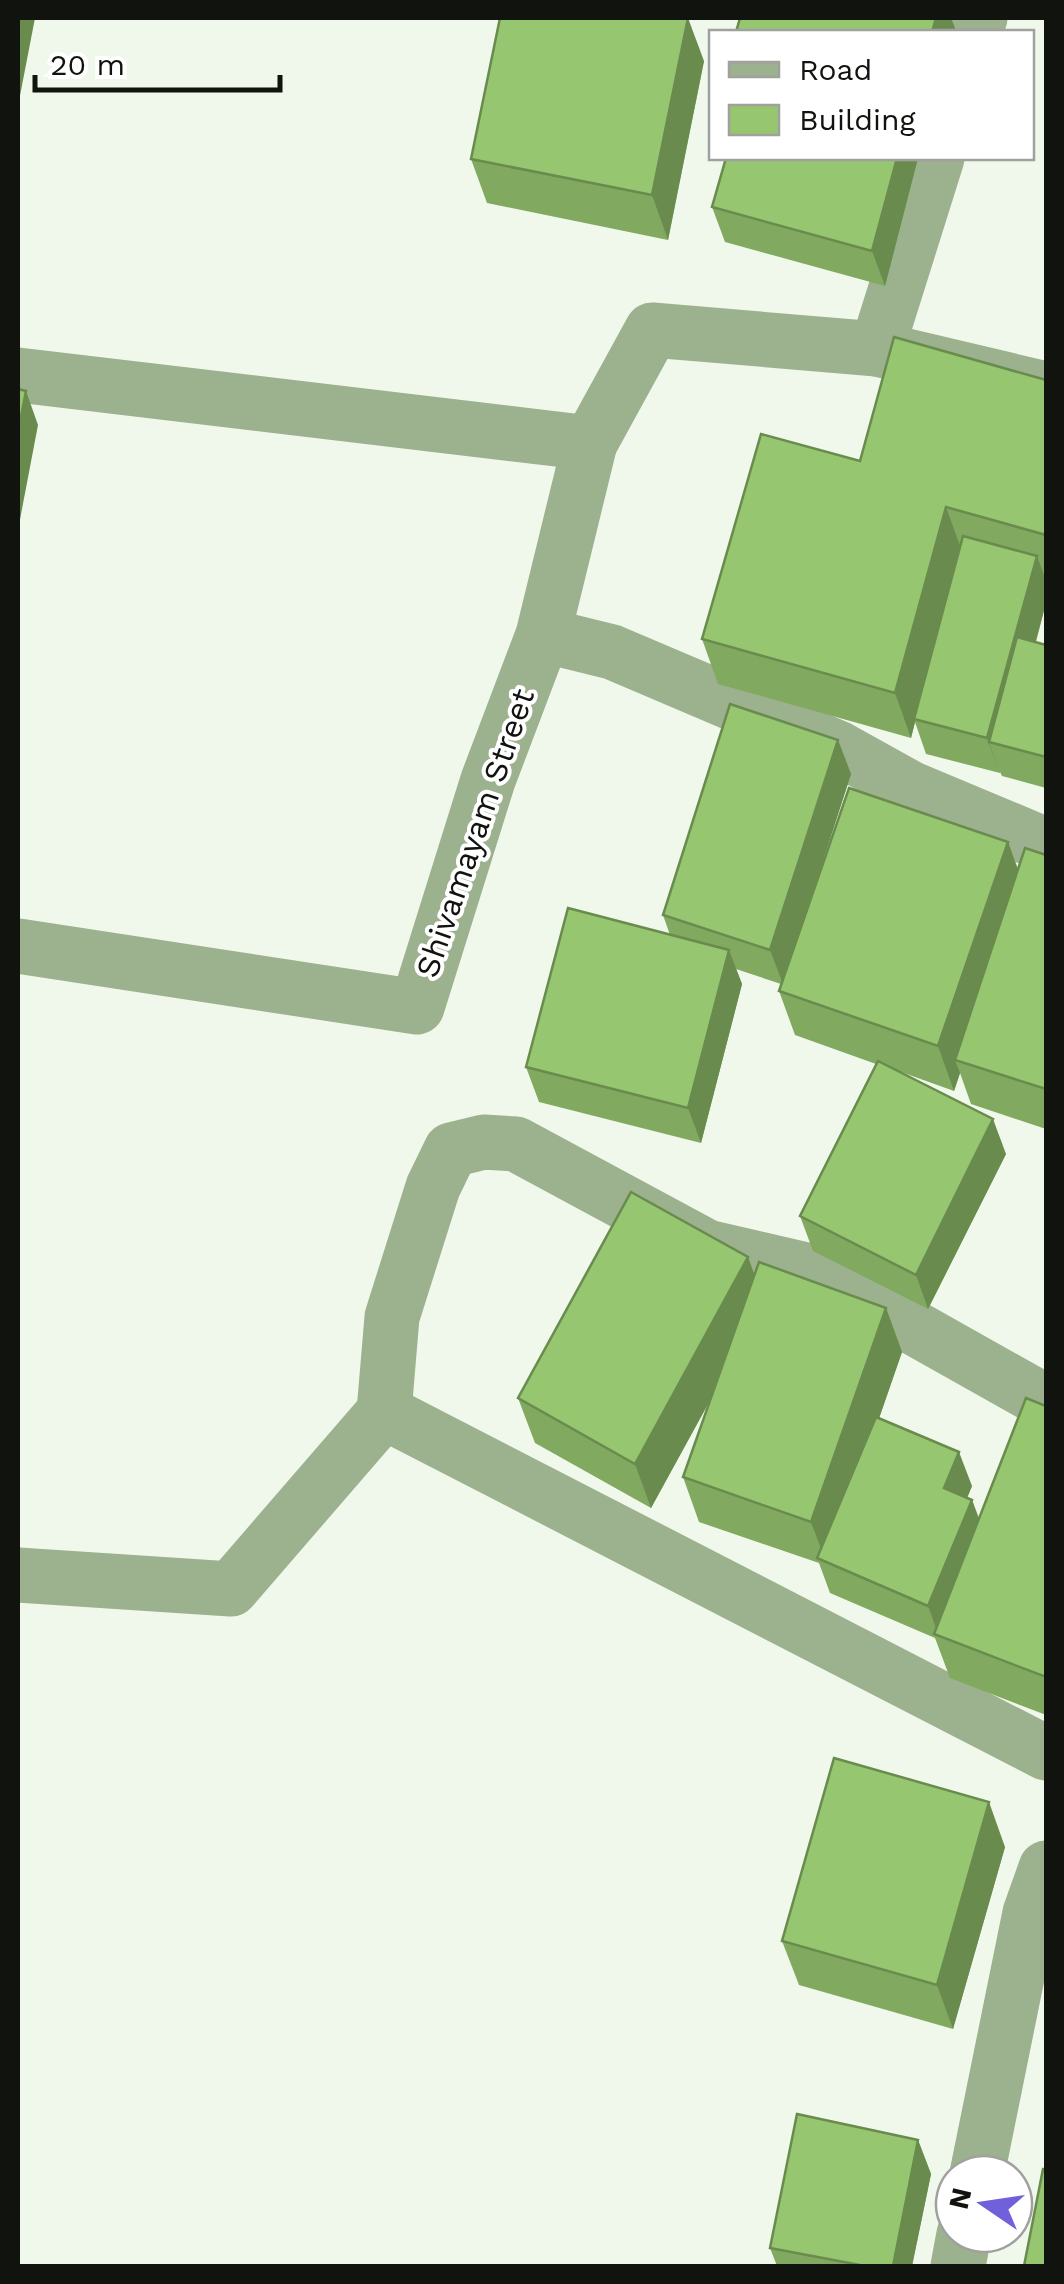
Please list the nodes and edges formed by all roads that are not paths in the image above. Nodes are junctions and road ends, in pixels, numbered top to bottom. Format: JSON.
{"nodes":[{"id":1,"x":936,"y":160,"type":"edge"},
{"id":2,"x":877,"y":350,"type":"junction"},
{"id":3,"x":18,"y":375,"type":"edge"},
{"id":4,"x":1046,"y":388,"type":"edge"},
{"id":5,"x":590,"y":443,"type":"junction"},
{"id":6,"x":542,"y":635,"type":"junction"},
{"id":7,"x":1046,"y":845,"type":"edge"},
{"id":8,"x":18,"y":946,"type":"edge"},
{"id":9,"x":1046,"y":1402,"type":"edge"},
{"id":10,"x":384,"y":1412,"type":"junction"},
{"id":11,"x":18,"y":1575,"type":"edge"},
{"id":12,"x":1046,"y":1753,"type":"edge"},
{"id":13,"x":1046,"y":1868,"type":"edge"},
{"id":14,"x":981,"y":2154,"type":"edge"}],
"edges":[{"from":1,"to":2,"type":"street"},
{"from":2,"to":4,"type":"street"},
{"from":2,"to":5,"type":"street","name":"Shivamayam Street"},
{"from":3,"to":5,"type":"street"},
{"from":5,"to":6,"type":"street","name":"Shivamayam Street"},
{"from":6,"to":7,"type":"street"},
{"from":6,"to":8,"type":"street","name":"Shivamayam Street"},
{"from":9,"to":10,"type":"street"},
{"from":10,"to":11,"type":"street"},
{"from":10,"to":12,"type":"street"},
{"from":13,"to":14,"type":"street"}]}
